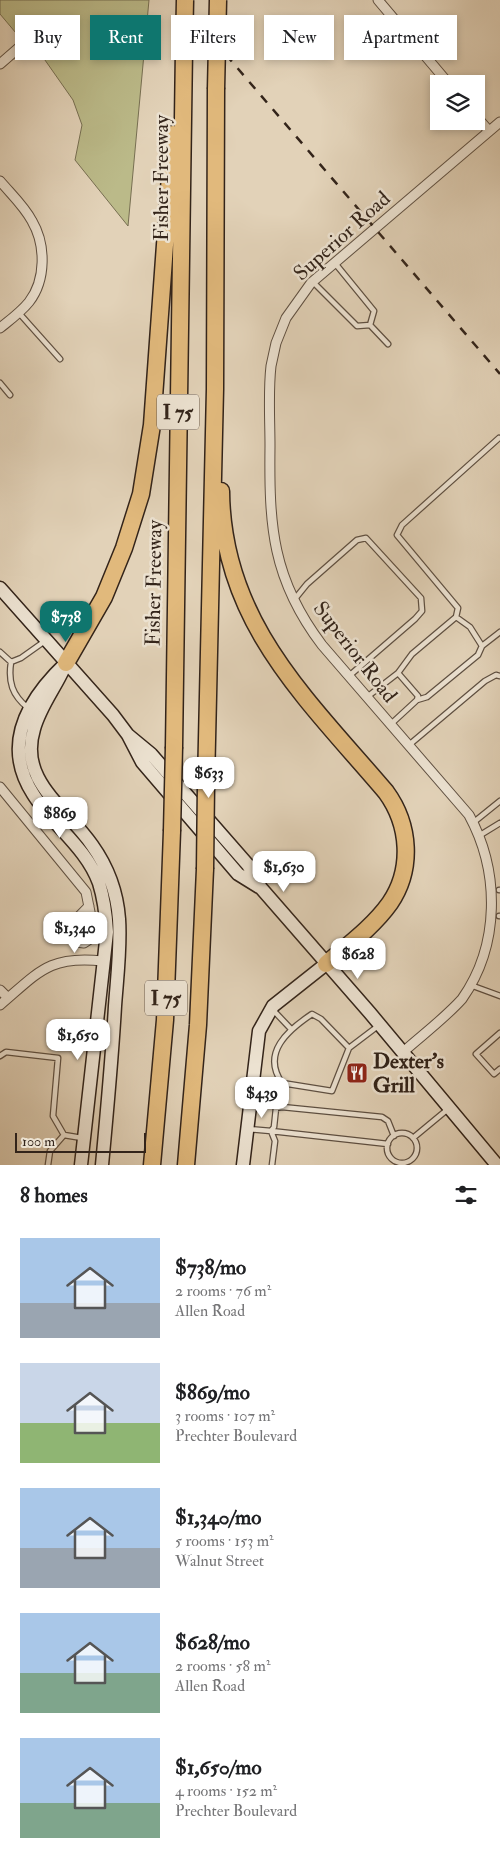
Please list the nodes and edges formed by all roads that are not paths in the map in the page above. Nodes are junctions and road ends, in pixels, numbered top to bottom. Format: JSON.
{"nodes":[{"id":1,"x":185,"y":0,"type":"edge"},
{"id":2,"x":218,"y":0,"type":"edge"},
{"id":3,"x":378,"y":0,"type":"edge"},
{"id":4,"x":15,"y":51,"type":"edge"},
{"id":5,"x":0,"y":64,"type":"edge"},
{"id":6,"x":441,"y":75,"type":"edge"},
{"id":7,"x":183,"y":78,"type":"junction"},
{"id":8,"x":500,"y":122,"type":"edge"},
{"id":9,"x":485,"y":126,"type":"edge"},
{"id":10,"x":489,"y":131,"type":"junction"},
{"id":11,"x":0,"y":181,"type":"edge"},
{"id":12,"x":334,"y":262,"type":"junction"},
{"id":13,"x":313,"y":282,"type":"junction"},
{"id":14,"x":19,"y":313,"type":"junction"},
{"id":15,"x":370,"y":325,"type":"junction"},
{"id":16,"x":0,"y":328,"type":"edge"},
{"id":17,"x":388,"y":344,"type":"dead end"},
{"id":18,"x":60,"y":359,"type":"dead end"},
{"id":19,"x":0,"y":384,"type":"edge"},
{"id":20,"x":215,"y":389,"type":"junction"},
{"id":21,"x":10,"y":395,"type":"dead end"},
{"id":22,"x":499,"y":438,"type":"dead end"},
{"id":23,"x":0,"y":589,"type":"edge"},
{"id":24,"x":294,"y":600,"type":"junction"},
{"id":25,"x":456,"y":617,"type":"junction"},
{"id":26,"x":500,"y":632,"type":"edge"},
{"id":27,"x":46,"y":641,"type":"junction"},
{"id":28,"x":482,"y":646,"type":"junction"},
{"id":29,"x":0,"y":652,"type":"edge"},
{"id":30,"x":11,"y":662,"type":"junction"},
{"id":31,"x":66,"y":663,"type":"junction"},
{"id":32,"x":398,"y":673,"type":"junction"},
{"id":33,"x":349,"y":676,"type":"junction"},
{"id":34,"x":500,"y":676,"type":"edge"},
{"id":35,"x":367,"y":697,"type":"junction"},
{"id":36,"x":417,"y":700,"type":"junction"},
{"id":37,"x":29,"y":709,"type":"junction"},
{"id":38,"x":391,"y":724,"type":"junction"},
{"id":39,"x":409,"y":745,"type":"junction"},
{"id":40,"x":0,"y":787,"type":"edge"},
{"id":41,"x":500,"y":801,"type":"edge"},
{"id":42,"x":474,"y":822,"type":"junction"},
{"id":43,"x":500,"y":823,"type":"edge"},
{"id":44,"x":482,"y":834,"type":"junction"},
{"id":45,"x":499,"y":890,"type":"edge"},
{"id":46,"x":89,"y":906,"type":"dead end"},
{"id":47,"x":499,"y":916,"type":"edge"},
{"id":48,"x":104,"y":961,"type":"junction"},
{"id":49,"x":326,"y":964,"type":"junction"},
{"id":50,"x":473,"y":986,"type":"junction"},
{"id":51,"x":0,"y":990,"type":"edge"},
{"id":52,"x":500,"y":996,"type":"edge"},
{"id":53,"x":8,"y":998,"type":"junction"},
{"id":54,"x":0,"y":1005,"type":"edge"},
{"id":55,"x":271,"y":1009,"type":"junction"},
{"id":56,"x":379,"y":1025,"type":"junction"},
{"id":57,"x":291,"y":1029,"type":"junction"},
{"id":58,"x":500,"y":1033,"type":"edge"},
{"id":59,"x":349,"y":1048,"type":"junction"},
{"id":60,"x":402,"y":1052,"type":"junction"},
{"id":61,"x":0,"y":1056,"type":"edge"},
{"id":62,"x":500,"y":1069,"type":"edge"},
{"id":63,"x":252,"y":1081,"type":"junction"},
{"id":64,"x":282,"y":1083,"type":"junction"},
{"id":65,"x":90,"y":1084,"type":"junction"},
{"id":66,"x":110,"y":1088,"type":"junction"},
{"id":67,"x":449,"y":1108,"type":"junction"},
{"id":68,"x":247,"y":1129,"type":"junction"},
{"id":69,"x":271,"y":1131,"type":"junction"},
{"id":70,"x":64,"y":1135,"type":"junction"},
{"id":71,"x":394,"y":1136,"type":"junction"},
{"id":72,"x":84,"y":1138,"type":"junction"},
{"id":73,"x":413,"y":1138,"type":"junction"},
{"id":74,"x":104,"y":1140,"type":"junction"},
{"id":75,"x":388,"y":1144,"type":"junction"},
{"id":76,"x":406,"y":1164,"type":"edge"},
{"id":77,"x":48,"y":1165,"type":"edge"},
{"id":78,"x":81,"y":1165,"type":"edge"},
{"id":79,"x":102,"y":1165,"type":"edge"},
{"id":80,"x":152,"y":1165,"type":"edge"},
{"id":81,"x":186,"y":1165,"type":"edge"},
{"id":82,"x":243,"y":1165,"type":"edge"},
{"id":83,"x":272,"y":1165,"type":"edge"},
{"id":84,"x":497,"y":1165,"type":"edge"}],
"edges":[{"from":1,"to":7,"type":"highway","name":"Fisher Freeway","number":"I 75","bridge":true},
{"from":2,"to":20,"type":"highway","number":"I 75","bridge":true},
{"from":3,"to":6,"type":"street"},
{"from":4,"to":5,"type":"street"},
{"from":7,"to":31,"type":"highway"},
{"from":7,"to":80,"type":"highway","name":"Fisher Freeway","number":"I 75","bridge":true},
{"from":8,"to":10,"type":"street","name":"Superior Road"},
{"from":9,"to":10,"type":"street"},
{"from":10,"to":12,"type":"street","name":"Superior Road"},
{"from":11,"to":14,"type":"street"},
{"from":12,"to":13,"type":"street","name":"Superior Road"},
{"from":12,"to":15,"type":"lane"},
{"from":13,"to":15,"type":"lane"},
{"from":13,"to":24,"type":"street","name":"Superior Road"},
{"from":14,"to":16,"type":"street"},
{"from":14,"to":18,"type":"lane"},
{"from":15,"to":17,"type":"lane"},
{"from":19,"to":21,"type":"lane"},
{"from":20,"to":49,"type":"highway"},
{"from":20,"to":81,"type":"highway","number":"I 75","bridge":true},
{"from":22,"to":25,"type":"lane"},
{"from":23,"to":27,"type":"main road"},
{"from":24,"to":33,"type":"street","name":"Superior Road"},
{"from":24,"to":33,"type":"lane"},
{"from":25,"to":28,"type":"lane"},
{"from":25,"to":32,"type":"lane"},
{"from":26,"to":28,"type":"lane"},
{"from":27,"to":30,"type":"lane"},
{"from":27,"to":31,"type":"main road"},
{"from":28,"to":36,"type":"lane"},
{"from":29,"to":30,"type":"lane"},
{"from":30,"to":37,"type":"lane"},
{"from":31,"to":37,"type":"main road"},
{"from":31,"to":49,"type":"main road"},
{"from":31,"to":66,"type":"main road"},
{"from":32,"to":35,"type":"lane"},
{"from":32,"to":36,"type":"lane"},
{"from":33,"to":35,"type":"street","name":"Superior Road"},
{"from":34,"to":39,"type":"lane"},
{"from":35,"to":38,"type":"street","name":"Superior Road"},
{"from":36,"to":38,"type":"lane"},
{"from":37,"to":48,"type":"main road"},
{"from":38,"to":39,"type":"street","name":"Superior Road"},
{"from":39,"to":42,"type":"street","name":"Superior Road"},
{"from":40,"to":46,"type":"street"},
{"from":41,"to":42,"type":"lane"},
{"from":42,"to":44,"type":"street","name":"Superior Road"},
{"from":43,"to":44,"type":"lane"},
{"from":44,"to":45,"type":"street","name":"Superior Road"},
{"from":45,"to":47,"type":"street","name":"Superior Road"},
{"from":47,"to":50,"type":"street","name":"Superior Road"},
{"from":48,"to":53,"type":"street"},
{"from":48,"to":65,"type":"main road"},
{"from":49,"to":55,"type":"main road"},
{"from":49,"to":56,"type":"main road"},
{"from":50,"to":52,"type":"lane"},
{"from":50,"to":60,"type":"street","name":"Superior Road"},
{"from":51,"to":53,"type":"street"},
{"from":53,"to":54,"type":"street"},
{"from":55,"to":57,"type":"lane"},
{"from":55,"to":63,"type":"main road"},
{"from":56,"to":59,"type":"lane"},
{"from":56,"to":60,"type":"main road"},
{"from":57,"to":59,"type":"lane"},
{"from":57,"to":64,"type":"lane"},
{"from":58,"to":62,"type":"lane"},
{"from":59,"to":64,"type":"lane"},
{"from":60,"to":67,"type":"main road"},
{"from":61,"to":70,"type":"lane"},
{"from":63,"to":64,"type":"lane"},
{"from":63,"to":68,"type":"main road"},
{"from":65,"to":66,"type":"main road"},
{"from":65,"to":72,"type":"main road"},
{"from":66,"to":74,"type":"main road"},
{"from":67,"to":73,"type":"lane"},
{"from":67,"to":84,"type":"main road"},
{"from":68,"to":69,"type":"lane"},
{"from":68,"to":82,"type":"main road"},
{"from":69,"to":71,"type":"lane"},
{"from":69,"to":75,"type":"lane"},
{"from":69,"to":83,"type":"lane"},
{"from":70,"to":72,"type":"lane"},
{"from":70,"to":77,"type":"lane"},
{"from":71,"to":73,"type":"lane"},
{"from":71,"to":75,"type":"lane"},
{"from":72,"to":74,"type":"main road"},
{"from":72,"to":78,"type":"main road"},
{"from":73,"to":76,"type":"lane"},
{"from":74,"to":79,"type":"main road"},
{"from":75,"to":76,"type":"lane"}]}
